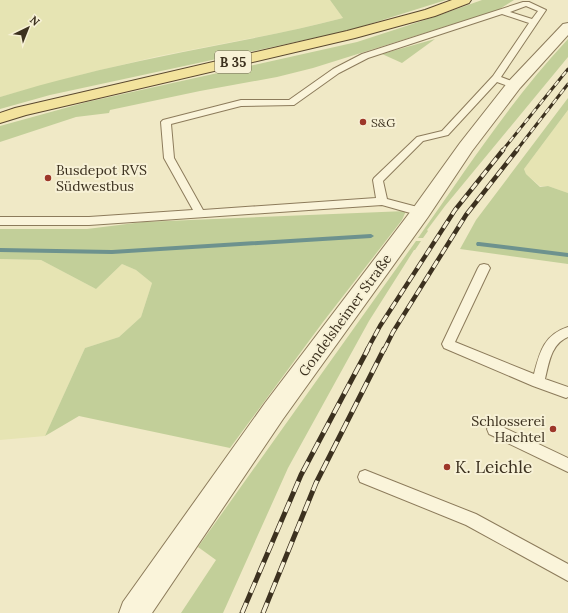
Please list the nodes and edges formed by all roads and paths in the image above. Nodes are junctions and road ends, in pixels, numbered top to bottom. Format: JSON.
{"nodes":[{"id":1,"x":464,"y":0,"type":"edge"},
{"id":2,"x":503,"y":12,"type":"junction"},
{"id":3,"x":534,"y":22,"type":"junction"},
{"id":4,"x":568,"y":27,"type":"edge"},
{"id":5,"x":505,"y":81,"type":"junction"},
{"id":6,"x":0,"y":118,"type":"edge"},
{"id":7,"x":382,"y":201,"type":"junction"},
{"id":8,"x":421,"y":212,"type":"junction"},
{"id":9,"x":200,"y":214,"type":"junction"},
{"id":10,"x":0,"y":221,"type":"edge"},
{"id":11,"x":484,"y":268,"type":"dead end"},
{"id":12,"x":568,"y":332,"type":"edge"},
{"id":13,"x":538,"y":382,"type":"junction"},
{"id":14,"x":566,"y":392,"type":"dead end"},
{"id":15,"x":494,"y":429,"type":"dead end"},
{"id":16,"x":568,"y":466,"type":"edge"},
{"id":17,"x":365,"y":477,"type":"dead end"},
{"id":18,"x":568,"y":573,"type":"edge"},
{"id":19,"x":134,"y":613,"type":"edge"}],
"edges":[{"from":1,"to":6,"type":"main road","number":"B 35"},
{"from":2,"to":3,"type":"lane"},
{"from":2,"to":3,"type":"lane"},
{"from":2,"to":9,"type":"lane"},
{"from":3,"to":5,"type":"lane"},
{"from":4,"to":5,"type":"street","name":"Gondelsheimer Straße"},
{"from":5,"to":7,"type":"lane"},
{"from":5,"to":8,"type":"street","name":"Gondelsheimer Straße"},
{"from":7,"to":8,"type":"lane"},
{"from":7,"to":9,"type":"lane"},
{"from":8,"to":19,"type":"street","name":"Gondelsheimer Straße"},
{"from":9,"to":10,"type":"lane"},
{"from":11,"to":13,"type":"lane"},
{"from":12,"to":13,"type":"lane"},
{"from":13,"to":14,"type":"lane"},
{"from":15,"to":16,"type":"lane"},
{"from":17,"to":18,"type":"lane"}]}
